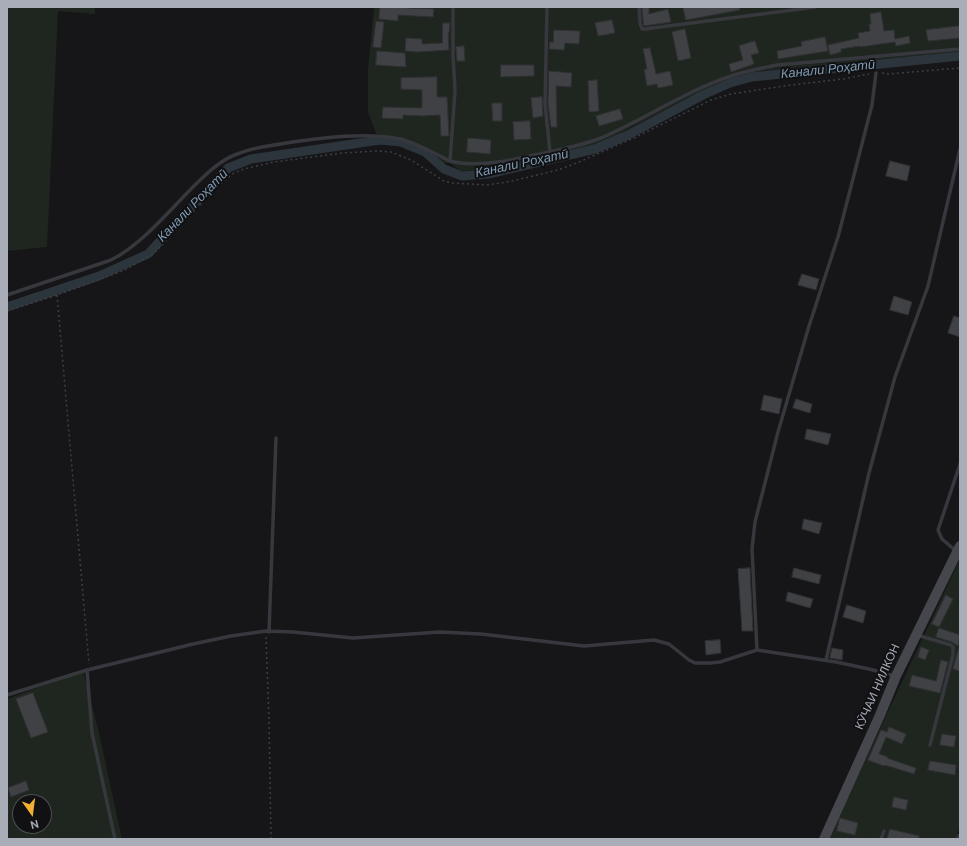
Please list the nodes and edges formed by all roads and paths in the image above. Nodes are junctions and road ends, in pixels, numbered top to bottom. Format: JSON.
{"nodes":[{"id":1,"x":453,"y":7,"type":"edge"},
{"id":2,"x":547,"y":7,"type":"edge"},
{"id":3,"x":639,"y":7,"type":"edge"},
{"id":4,"x":816,"y":7,"type":"edge"},
{"id":5,"x":960,"y":49,"type":"edge"},
{"id":6,"x":876,"y":73,"type":"dead end"},
{"id":7,"x":960,"y":149,"type":"edge"},
{"id":8,"x":550,"y":152,"type":"junction"},
{"id":9,"x":450,"y":161,"type":"junction"},
{"id":10,"x":7,"y":294,"type":"edge"},
{"id":11,"x":57,"y":295,"type":"dead end"},
{"id":12,"x":276,"y":438,"type":"dead end"},
{"id":13,"x":960,"y":464,"type":"edge"},
{"id":14,"x":959,"y":549,"type":"edge"},
{"id":15,"x":268,"y":631,"type":"junction"},
{"id":16,"x":916,"y":635,"type":"junction"},
{"id":17,"x":757,"y":650,"type":"junction"},
{"id":18,"x":826,"y":660,"type":"junction"},
{"id":19,"x":88,"y":670,"type":"junction"},
{"id":20,"x":896,"y":676,"type":"junction"},
{"id":21,"x":7,"y":695,"type":"edge"},
{"id":22,"x":930,"y":745,"type":"dead end"},
{"id":23,"x":884,"y":831,"type":"dead end"},
{"id":24,"x":115,"y":839,"type":"edge"},
{"id":25,"x":271,"y":839,"type":"edge"},
{"id":26,"x":824,"y":839,"type":"edge"},
{"id":27,"x":881,"y":839,"type":"edge"}],
"edges":[{"from":1,"to":9,"type":"lane"},
{"from":2,"to":8,"type":"lane"},
{"from":3,"to":4,"type":"lane"},
{"from":5,"to":8,"type":"lane"},
{"from":6,"to":17,"type":"lane"},
{"from":7,"to":18,"type":"lane"},
{"from":8,"to":9,"type":"lane"},
{"from":9,"to":10,"type":"lane"},
{"from":11,"to":19,"type":"path"},
{"from":12,"to":15,"type":"lane"},
{"from":13,"to":14,"type":"lane"},
{"from":14,"to":16,"type":"street","name":"КӮЧАИ НИЛКОН"},
{"from":15,"to":17,"type":"lane"},
{"from":15,"to":19,"type":"lane"},
{"from":15,"to":25,"type":"path"},
{"from":16,"to":20,"type":"street","name":"КӮЧАИ НИЛКОН"},
{"from":16,"to":22,"type":"lane"},
{"from":17,"to":18,"type":"lane"},
{"from":18,"to":20,"type":"lane"},
{"from":19,"to":21,"type":"lane"},
{"from":19,"to":24,"type":"lane"},
{"from":20,"to":26,"type":"street","name":"КӮЧАИ НИЛКОН"},
{"from":23,"to":27,"type":"lane"}]}
